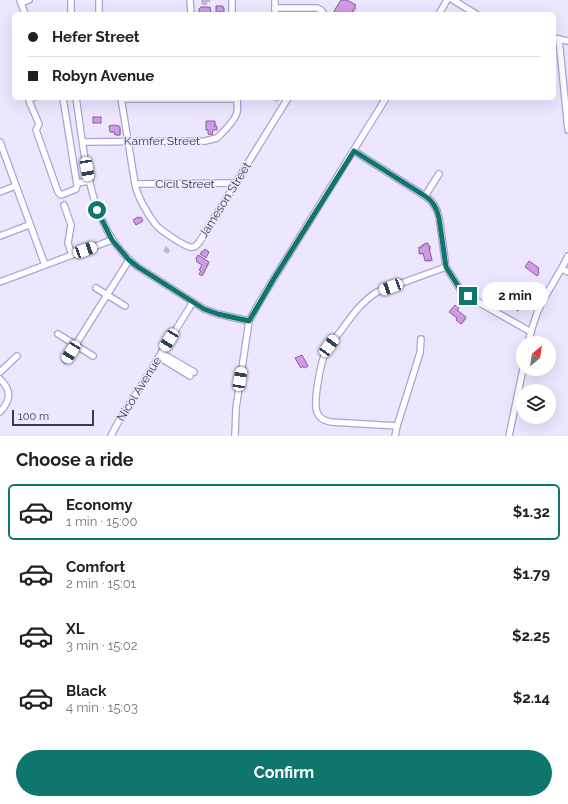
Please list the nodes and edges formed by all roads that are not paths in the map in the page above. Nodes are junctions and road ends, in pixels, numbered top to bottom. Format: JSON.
{"nodes":[{"id":1,"x":29,"y":0,"type":"edge"},
{"id":2,"x":71,"y":0,"type":"edge"},
{"id":3,"x":99,"y":0,"type":"edge"},
{"id":4,"x":190,"y":0,"type":"edge"},
{"id":5,"x":232,"y":0,"type":"edge"},
{"id":6,"x":275,"y":0,"type":"edge"},
{"id":7,"x":447,"y":0,"type":"edge"},
{"id":8,"x":453,"y":0,"type":"edge"},
{"id":9,"x":20,"y":1,"type":"edge"},
{"id":10,"x":275,"y":11,"type":"edge"},
{"id":11,"x":24,"y":12,"type":"edge"},
{"id":12,"x":71,"y":12,"type":"edge"},
{"id":13,"x":99,"y":12,"type":"edge"},
{"id":14,"x":191,"y":12,"type":"edge"},
{"id":15,"x":232,"y":12,"type":"edge"},
{"id":16,"x":322,"y":12,"type":"edge"},
{"id":17,"x":439,"y":12,"type":"edge"},
{"id":18,"x":473,"y":12,"type":"edge"},
{"id":19,"x":556,"y":38,"type":"edge"},
{"id":20,"x":568,"y":41,"type":"edge"},
{"id":21,"x":30,"y":100,"type":"edge"},
{"id":22,"x":62,"y":100,"type":"edge"},
{"id":23,"x":76,"y":100,"type":"edge"},
{"id":24,"x":121,"y":100,"type":"edge"},
{"id":25,"x":237,"y":100,"type":"edge"},
{"id":26,"x":287,"y":100,"type":"edge"},
{"id":27,"x":385,"y":100,"type":"edge"},
{"id":28,"x":568,"y":130,"type":"edge"},
{"id":29,"x":128,"y":141,"type":"junction"},
{"id":30,"x":83,"y":142,"type":"junction"},
{"id":31,"x":1,"y":146,"type":"edge"},
{"id":32,"x":354,"y":151,"type":"junction"},
{"id":33,"x":439,"y":174,"type":"dead end"},
{"id":34,"x":90,"y":181,"type":"junction"},
{"id":35,"x":77,"y":183,"type":"junction"},
{"id":36,"x":235,"y":183,"type":"junction"},
{"id":37,"x":135,"y":184,"type":"junction"},
{"id":38,"x":15,"y":186,"type":"junction"},
{"id":39,"x":0,"y":192,"type":"edge"},
{"id":40,"x":425,"y":196,"type":"junction"},
{"id":41,"x":64,"y":205,"type":"dead end"},
{"id":42,"x":29,"y":225,"type":"junction"},
{"id":43,"x":0,"y":236,"type":"edge"},
{"id":44,"x":112,"y":240,"type":"junction"},
{"id":45,"x":72,"y":255,"type":"junction"},
{"id":46,"x":568,"y":256,"type":"edge"},
{"id":47,"x":129,"y":260,"type":"junction"},
{"id":48,"x":45,"y":265,"type":"junction"},
{"id":49,"x":446,"y":267,"type":"junction"},
{"id":50,"x":562,"y":269,"type":"junction"},
{"id":51,"x":568,"y":272,"type":"edge"},
{"id":52,"x":0,"y":282,"type":"edge"},
{"id":53,"x":96,"y":288,"type":"dead end"},
{"id":54,"x":107,"y":295,"type":"junction"},
{"id":55,"x":193,"y":302,"type":"junction"},
{"id":56,"x":125,"y":306,"type":"dead end"},
{"id":57,"x":249,"y":321,"type":"junction"},
{"id":58,"x":531,"y":332,"type":"junction"},
{"id":59,"x":58,"y":334,"type":"dead end"},
{"id":60,"x":530,"y":336,"type":"edge"},
{"id":61,"x":421,"y":338,"type":"dead end"},
{"id":62,"x":76,"y":345,"type":"junction"},
{"id":63,"x":160,"y":355,"type":"junction"},
{"id":64,"x":17,"y":356,"type":"dead end"},
{"id":65,"x":93,"y":356,"type":"dead end"},
{"id":66,"x":66,"y":360,"type":"dead end"},
{"id":67,"x":0,"y":372,"type":"edge"},
{"id":68,"x":192,"y":374,"type":"dead end"},
{"id":69,"x":522,"y":376,"type":"edge"},
{"id":70,"x":0,"y":378,"type":"edge"},
{"id":71,"x":0,"y":412,"type":"edge"},
{"id":72,"x":397,"y":426,"type":"junction"},
{"id":73,"x":111,"y":436,"type":"edge"},
{"id":74,"x":235,"y":436,"type":"edge"},
{"id":75,"x":396,"y":436,"type":"edge"},
{"id":76,"x":509,"y":436,"type":"edge"}],
"edges":[{"from":1,"to":9,"type":"street"},
{"from":2,"to":12,"type":"street"},
{"from":3,"to":13,"type":"street"},
{"from":4,"to":14,"type":"street"},
{"from":5,"to":15,"type":"street"},
{"from":6,"to":10,"type":"street"},
{"from":7,"to":17,"type":"street"},
{"from":8,"to":18,"type":"street"},
{"from":9,"to":11,"type":"street"},
{"from":10,"to":16,"type":"street"},
{"from":19,"to":20,"type":"street"},
{"from":19,"to":28,"type":"street"},
{"from":21,"to":35,"type":"street"},
{"from":22,"to":35,"type":"street"},
{"from":23,"to":30,"type":"street"},
{"from":24,"to":29,"type":"street","name":"Jameson Street"},
{"from":25,"to":29,"type":"street","name":"Kamfer Street"},
{"from":26,"to":36,"type":"street","name":"Jameson Street"},
{"from":27,"to":32,"type":"street"},
{"from":29,"to":30,"type":"street","name":"Kamfer Street"},
{"from":29,"to":37,"type":"street","name":"Jameson Street"},
{"from":30,"to":34,"type":"street"},
{"from":31,"to":38,"type":"street"},
{"from":32,"to":40,"type":"street"},
{"from":32,"to":57,"type":"street"},
{"from":33,"to":40,"type":"street"},
{"from":34,"to":35,"type":"street"},
{"from":34,"to":44,"type":"street"},
{"from":36,"to":37,"type":"street","name":"Cicil Street"},
{"from":36,"to":37,"type":"street","name":"Jameson Street"},
{"from":38,"to":39,"type":"street"},
{"from":38,"to":42,"type":"street"},
{"from":40,"to":49,"type":"street"},
{"from":41,"to":45,"type":"street"},
{"from":42,"to":43,"type":"street"},
{"from":42,"to":48,"type":"street"},
{"from":44,"to":45,"type":"street"},
{"from":44,"to":47,"type":"street"},
{"from":45,"to":48,"type":"street"},
{"from":46,"to":50,"type":"street"},
{"from":47,"to":54,"type":"street"},
{"from":47,"to":55,"type":"street"},
{"from":48,"to":52,"type":"street"},
{"from":49,"to":58,"type":"street"},
{"from":49,"to":72,"type":"street"},
{"from":50,"to":51,"type":"street"},
{"from":50,"to":58,"type":"street"},
{"from":53,"to":54,"type":"street"},
{"from":54,"to":56,"type":"street"},
{"from":54,"to":62,"type":"street"},
{"from":55,"to":57,"type":"street"},
{"from":55,"to":63,"type":"street","name":"Nicol Avenue"},
{"from":57,"to":74,"type":"street"},
{"from":58,"to":60,"type":"street"},
{"from":59,"to":62,"type":"street"},
{"from":61,"to":72,"type":"street"},
{"from":62,"to":65,"type":"street"},
{"from":62,"to":66,"type":"street"},
{"from":63,"to":68,"type":"street"},
{"from":63,"to":73,"type":"street","name":"Nicol Avenue"},
{"from":64,"to":67,"type":"street"},
{"from":69,"to":76,"type":"street"},
{"from":70,"to":71,"type":"street"},
{"from":72,"to":75,"type":"street"}]}
